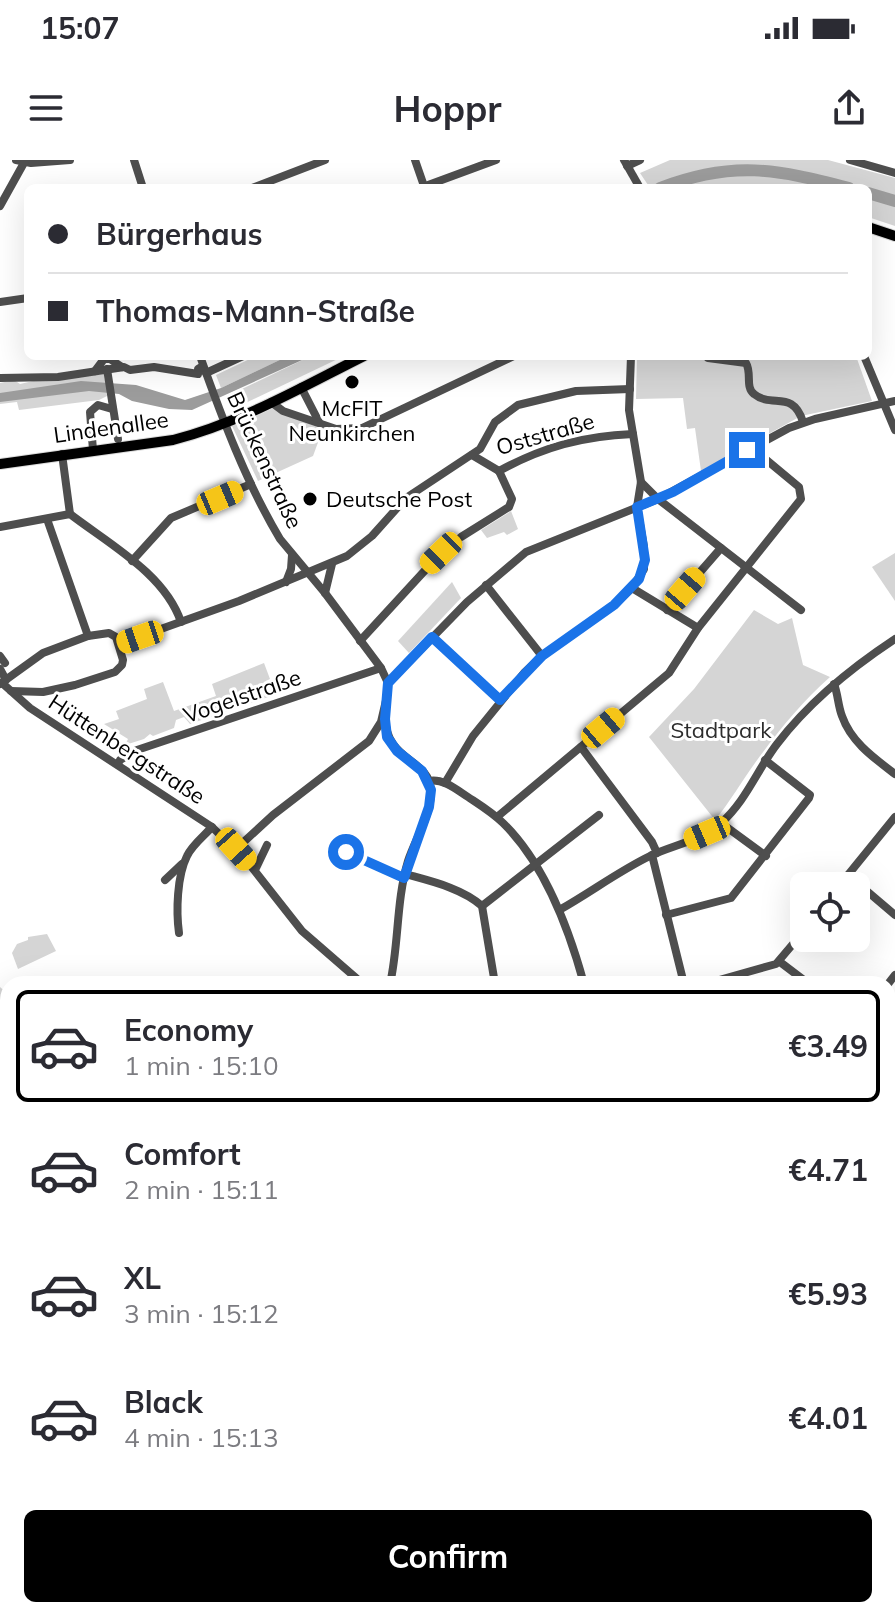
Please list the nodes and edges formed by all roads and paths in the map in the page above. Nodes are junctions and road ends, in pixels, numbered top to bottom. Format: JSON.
{"nodes":[{"id":1,"x":70,"y":160,"type":"edge"},
{"id":2,"x":134,"y":160,"type":"edge"},
{"id":3,"x":325,"y":160,"type":"edge"},
{"id":4,"x":415,"y":160,"type":"edge"},
{"id":5,"x":496,"y":160,"type":"edge"},
{"id":6,"x":640,"y":160,"type":"edge"},
{"id":7,"x":850,"y":160,"type":"edge"},
{"id":8,"x":22,"y":161,"type":"edge"},
{"id":9,"x":626,"y":163,"type":"edge"},
{"id":10,"x":873,"y":163,"type":"edge"},
{"id":11,"x":895,"y":173,"type":"edge"},
{"id":12,"x":142,"y":184,"type":"edge"},
{"id":13,"x":262,"y":184,"type":"edge"},
{"id":14,"x":421,"y":184,"type":"edge"},
{"id":15,"x":430,"y":184,"type":"edge"},
{"id":16,"x":638,"y":184,"type":"edge"},
{"id":17,"x":0,"y":206,"type":"edge"},
{"id":18,"x":872,"y":228,"type":"edge"},
{"id":19,"x":895,"y":236,"type":"edge"},
{"id":20,"x":24,"y":299,"type":"edge"},
{"id":21,"x":0,"y":302,"type":"edge"},
{"id":22,"x":201,"y":360,"type":"edge"},
{"id":23,"x":234,"y":360,"type":"edge"},
{"id":24,"x":356,"y":360,"type":"edge"},
{"id":25,"x":506,"y":360,"type":"edge"},
{"id":26,"x":631,"y":360,"type":"edge"},
{"id":27,"x":723,"y":360,"type":"edge"},
{"id":28,"x":866,"y":360,"type":"edge"},
{"id":29,"x":110,"y":367,"type":"junction"},
{"id":30,"x":206,"y":373,"type":"junction"},
{"id":31,"x":0,"y":378,"type":"edge"},
{"id":32,"x":301,"y":387,"type":"junction"},
{"id":33,"x":630,"y":389,"type":"junction"},
{"id":34,"x":895,"y":401,"type":"edge"},
{"id":35,"x":271,"y":402,"type":"junction"},
{"id":36,"x":884,"y":404,"type":"junction"},
{"id":37,"x":112,"y":409,"type":"junction"},
{"id":38,"x":803,"y":422,"type":"junction"},
{"id":39,"x":225,"y":423,"type":"junction"},
{"id":40,"x":319,"y":423,"type":"junction"},
{"id":41,"x":117,"y":429,"type":"dead end"},
{"id":42,"x":895,"y":430,"type":"edge"},
{"id":43,"x":633,"y":434,"type":"junction"},
{"id":44,"x":752,"y":448,"type":"junction"},
{"id":45,"x":93,"y":450,"type":"junction"},
{"id":46,"x":62,"y":454,"type":"junction"},
{"id":47,"x":472,"y":455,"type":"junction"},
{"id":48,"x":0,"y":464,"type":"edge"},
{"id":49,"x":499,"y":471,"type":"junction"},
{"id":50,"x":641,"y":482,"type":"junction"},
{"id":51,"x":251,"y":484,"type":"junction"},
{"id":52,"x":658,"y":499,"type":"junction"},
{"id":53,"x":637,"y":507,"type":"junction"},
{"id":54,"x":70,"y":514,"type":"junction"},
{"id":55,"x":47,"y":519,"type":"junction"},
{"id":56,"x":0,"y":527,"type":"edge"},
{"id":57,"x":721,"y":548,"type":"junction"},
{"id":58,"x":292,"y":554,"type":"junction"},
{"id":59,"x":132,"y":561,"type":"junction"},
{"id":60,"x":332,"y":564,"type":"junction"},
{"id":61,"x":745,"y":566,"type":"junction"},
{"id":62,"x":308,"y":573,"type":"junction"},
{"id":63,"x":286,"y":582,"type":"junction"},
{"id":64,"x":486,"y":585,"type":"junction"},
{"id":65,"x":632,"y":588,"type":"junction"},
{"id":66,"x":325,"y":593,"type":"junction"},
{"id":67,"x":667,"y":610,"type":"junction"},
{"id":68,"x":801,"y":610,"type":"dead end"},
{"id":69,"x":181,"y":622,"type":"junction"},
{"id":70,"x":698,"y":628,"type":"junction"},
{"id":71,"x":88,"y":636,"type":"junction"},
{"id":72,"x":432,"y":637,"type":"junction"},
{"id":73,"x":895,"y":639,"type":"edge"},
{"id":74,"x":360,"y":641,"type":"junction"},
{"id":75,"x":119,"y":644,"type":"junction"},
{"id":76,"x":542,"y":656,"type":"junction"},
{"id":77,"x":2,"y":663,"type":"edge"},
{"id":78,"x":381,"y":668,"type":"junction"},
{"id":79,"x":3,"y":682,"type":"edge"},
{"id":80,"x":388,"y":683,"type":"junction"},
{"id":81,"x":834,"y":684,"type":"junction"},
{"id":82,"x":10,"y":691,"type":"junction"},
{"id":83,"x":500,"y":700,"type":"junction"},
{"id":84,"x":386,"y":706,"type":"junction"},
{"id":85,"x":369,"y":741,"type":"junction"},
{"id":86,"x":581,"y":747,"type":"junction"},
{"id":87,"x":397,"y":751,"type":"junction"},
{"id":88,"x":765,"y":760,"type":"junction"},
{"id":89,"x":118,"y":764,"type":"junction"},
{"id":90,"x":895,"y":774,"type":"edge"},
{"id":91,"x":429,"y":781,"type":"junction"},
{"id":92,"x":445,"y":783,"type":"junction"},
{"id":93,"x":599,"y":815,"type":"dead end"},
{"id":94,"x":497,"y":817,"type":"junction"},
{"id":95,"x":895,"y":817,"type":"edge"},
{"id":96,"x":721,"y":823,"type":"junction"},
{"id":97,"x":212,"y":827,"type":"junction"},
{"id":98,"x":336,"y":840,"type":"dead end"},
{"id":99,"x":267,"y":845,"type":"dead end"},
{"id":100,"x":236,"y":849,"type":"junction"},
{"id":101,"x":654,"y":854,"type":"junction"},
{"id":102,"x":766,"y":856,"type":"junction"},
{"id":103,"x":185,"y":860,"type":"junction"},
{"id":104,"x":534,"y":865,"type":"junction"},
{"id":105,"x":256,"y":868,"type":"dead end"},
{"id":106,"x":850,"y":872,"type":"edge"},
{"id":107,"x":405,"y":876,"type":"junction"},
{"id":108,"x":165,"y":880,"type":"dead end"},
{"id":109,"x":870,"y":894,"type":"edge"},
{"id":110,"x":482,"y":906,"type":"junction"},
{"id":111,"x":561,"y":909,"type":"junction"},
{"id":112,"x":666,"y":915,"type":"junction"},
{"id":113,"x":895,"y":915,"type":"edge"},
{"id":114,"x":179,"y":933,"type":"dead end"},
{"id":115,"x":790,"y":949,"type":"edge"},
{"id":116,"x":780,"y":962,"type":"junction"},
{"id":117,"x":354,"y":976,"type":"edge"},
{"id":118,"x":391,"y":976,"type":"edge"},
{"id":119,"x":494,"y":976,"type":"edge"},
{"id":120,"x":582,"y":976,"type":"edge"},
{"id":121,"x":682,"y":976,"type":"edge"},
{"id":122,"x":732,"y":976,"type":"edge"},
{"id":123,"x":798,"y":976,"type":"edge"}],
"edges":[{"from":1,"to":8,"type":"street"},
{"from":2,"to":12,"type":"street"},
{"from":3,"to":13,"type":"street"},
{"from":4,"to":14,"type":"street"},
{"from":5,"to":15,"type":"street"},
{"from":6,"to":9,"type":"street"},
{"from":7,"to":10,"type":"street"},
{"from":8,"to":17,"type":"street"},
{"from":9,"to":16,"type":"street"},
{"from":10,"to":11,"type":"street"},
{"from":18,"to":19,"type":"main road"},
{"from":20,"to":21,"type":"street"},
{"from":22,"to":30,"type":"street","name":"Brückenstraße"},
{"from":23,"to":30,"type":"street"},
{"from":24,"to":32,"type":"main road","name":"Lindenallee"},
{"from":25,"to":40,"type":"street"},
{"from":26,"to":33,"type":"street"},
{"from":27,"to":38,"type":"street"},
{"from":28,"to":36,"type":"street"},
{"from":29,"to":30,"type":"street"},
{"from":29,"to":31,"type":"street"},
{"from":29,"to":37,"type":"street"},
{"from":30,"to":39,"type":"street","name":"Brückenstraße"},
{"from":32,"to":35,"type":"main road","name":"Lindenallee"},
{"from":32,"to":40,"type":"street"},
{"from":33,"to":43,"type":"street"},
{"from":33,"to":47,"type":"street"},
{"from":34,"to":36,"type":"street"},
{"from":35,"to":39,"type":"main road","name":"Lindenallee"},
{"from":35,"to":40,"type":"street"},
{"from":36,"to":38,"type":"street"},
{"from":36,"to":42,"type":"street"},
{"from":37,"to":41,"type":"street"},
{"from":37,"to":45,"type":"street"},
{"from":38,"to":44,"type":"street"},
{"from":39,"to":45,"type":"main road","name":"Lindenallee"},
{"from":39,"to":51,"type":"street","name":"Brückenstraße"},
{"from":43,"to":49,"type":"street","name":"Oststraße"},
{"from":43,"to":50,"type":"street"},
{"from":44,"to":52,"type":"street"},
{"from":44,"to":61,"type":"street"},
{"from":45,"to":46,"type":"main road","name":"Lindenallee"},
{"from":46,"to":48,"type":"main road","name":"Lindenallee"},
{"from":46,"to":54,"type":"street"},
{"from":47,"to":49,"type":"street","name":"Oststraße"},
{"from":47,"to":60,"type":"street"},
{"from":49,"to":74,"type":"street"},
{"from":50,"to":52,"type":"street"},
{"from":50,"to":53,"type":"street"},
{"from":51,"to":58,"type":"street","name":"Brückenstraße"},
{"from":51,"to":59,"type":"street"},
{"from":52,"to":53,"type":"street"},
{"from":52,"to":57,"type":"street"},
{"from":53,"to":64,"type":"street"},
{"from":53,"to":65,"type":"street"},
{"from":54,"to":55,"type":"street"},
{"from":54,"to":59,"type":"street"},
{"from":55,"to":56,"type":"street"},
{"from":55,"to":71,"type":"street"},
{"from":57,"to":61,"type":"street"},
{"from":57,"to":67,"type":"street"},
{"from":58,"to":62,"type":"street","name":"Brückenstraße"},
{"from":58,"to":63,"type":"street"},
{"from":59,"to":69,"type":"street"},
{"from":60,"to":62,"type":"street"},
{"from":60,"to":66,"type":"street"},
{"from":61,"to":68,"type":"street"},
{"from":61,"to":70,"type":"street"},
{"from":62,"to":63,"type":"street"},
{"from":62,"to":66,"type":"street","name":"Brückenstraße"},
{"from":63,"to":69,"type":"street"},
{"from":64,"to":72,"type":"street"},
{"from":64,"to":76,"type":"street"},
{"from":65,"to":67,"type":"street"},
{"from":65,"to":76,"type":"street"},
{"from":66,"to":74,"type":"street","name":"Brückenstraße"},
{"from":67,"to":70,"type":"street"},
{"from":69,"to":75,"type":"street"},
{"from":70,"to":86,"type":"street"},
{"from":71,"to":75,"type":"street"},
{"from":71,"to":79,"type":"street"},
{"from":72,"to":80,"type":"street"},
{"from":72,"to":83,"type":"street"},
{"from":73,"to":81,"type":"street"},
{"from":74,"to":78,"type":"street","name":"Brückenstraße"},
{"from":75,"to":82,"type":"street"},
{"from":76,"to":83,"type":"street"},
{"from":77,"to":79,"type":"street","name":"Hüttenbergstraße"},
{"from":78,"to":80,"type":"street","name":"Brückenstraße"},
{"from":78,"to":89,"type":"street","name":"Vogelstraße"},
{"from":79,"to":82,"type":"street","name":"Hüttenbergstraße"},
{"from":80,"to":84,"type":"street"},
{"from":81,"to":88,"type":"street"},
{"from":81,"to":90,"type":"street"},
{"from":82,"to":89,"type":"street","name":"Hüttenbergstraße"},
{"from":83,"to":92,"type":"street"},
{"from":84,"to":85,"type":"street"},
{"from":84,"to":87,"type":"street"},
{"from":85,"to":87,"type":"street"},
{"from":85,"to":100,"type":"street"},
{"from":86,"to":94,"type":"street"},
{"from":86,"to":101,"type":"street"},
{"from":87,"to":91,"type":"street"},
{"from":88,"to":96,"type":"street"},
{"from":88,"to":102,"type":"street"},
{"from":89,"to":97,"type":"street","name":"Hüttenbergstraße"},
{"from":91,"to":92,"type":"street"},
{"from":91,"to":107,"type":"street"},
{"from":92,"to":94,"type":"street"},
{"from":93,"to":104,"type":"street"},
{"from":94,"to":104,"type":"street"},
{"from":95,"to":106,"type":"street"},
{"from":96,"to":101,"type":"street"},
{"from":96,"to":102,"type":"street"},
{"from":97,"to":100,"type":"street","name":"Hüttenbergstraße"},
{"from":97,"to":103,"type":"street"},
{"from":98,"to":107,"type":"street"},
{"from":99,"to":105,"type":"street"},
{"from":100,"to":117,"type":"street","name":"Hüttenbergstraße"},
{"from":101,"to":111,"type":"street"},
{"from":101,"to":112,"type":"street"},
{"from":102,"to":112,"type":"street"},
{"from":103,"to":108,"type":"street"},
{"from":103,"to":114,"type":"street"},
{"from":104,"to":110,"type":"street"},
{"from":104,"to":111,"type":"street"},
{"from":107,"to":110,"type":"street"},
{"from":107,"to":118,"type":"street"},
{"from":109,"to":113,"type":"street"},
{"from":110,"to":119,"type":"street"},
{"from":111,"to":120,"type":"street"},
{"from":112,"to":121,"type":"street"},
{"from":115,"to":116,"type":"street"},
{"from":116,"to":122,"type":"street"},
{"from":116,"to":123,"type":"street"}]}
